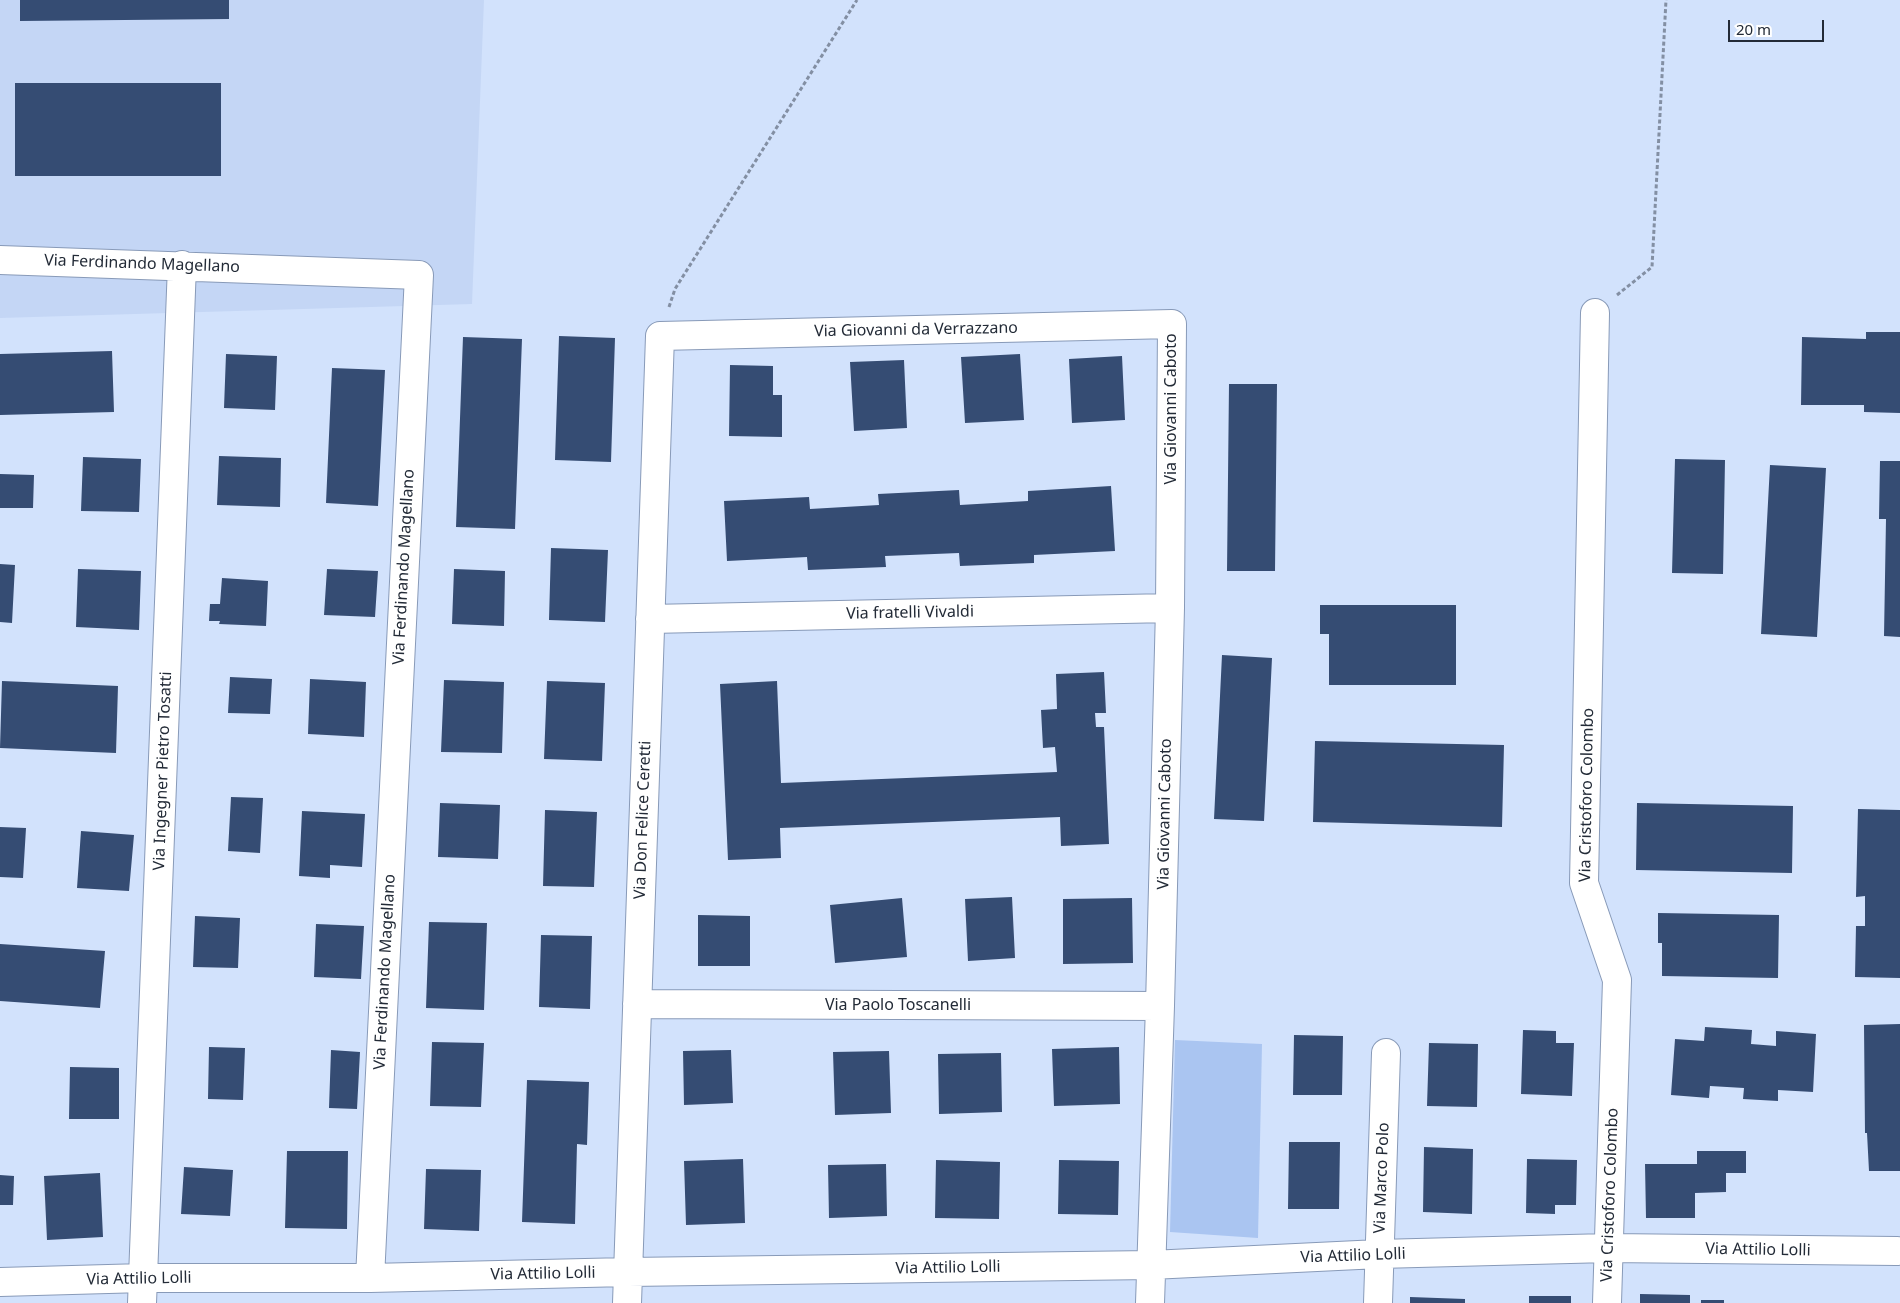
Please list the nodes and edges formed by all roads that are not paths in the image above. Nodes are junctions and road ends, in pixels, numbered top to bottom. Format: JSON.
{"nodes":[{"id":1,"x":0,"y":260,"type":"edge"},
{"id":2,"x":182,"y":265,"type":"junction"},
{"id":3,"x":1595,"y":313,"type":"road end"},
{"id":4,"x":1172,"y":324,"type":"joint"},
{"id":5,"x":660,"y":336,"type":"joint"},
{"id":6,"x":1170,"y":608,"type":"junction"},
{"id":7,"x":650,"y":619,"type":"junction"},
{"id":8,"x":637,"y":1004,"type":"junction"},
{"id":9,"x":1160,"y":1006,"type":"junction"},
{"id":10,"x":1386,"y":1053,"type":"dead end"},
{"id":11,"x":1608,"y":1248,"type":"junction"},
{"id":12,"x":1897,"y":1251,"type":"dead end"},
{"id":13,"x":1380,"y":1254,"type":"junction"},
{"id":14,"x":1151,"y":1265,"type":"junction"},
{"id":15,"x":628,"y":1272,"type":"junction"},
{"id":16,"x":370,"y":1278,"type":"junction"},
{"id":17,"x":0,"y":1282,"type":"edge"},
{"id":18,"x":143,"y":1290,"type":"edge"},
{"id":19,"x":627,"y":1303,"type":"edge"},
{"id":20,"x":1150,"y":1303,"type":"edge"},
{"id":21,"x":1378,"y":1303,"type":"edge"},
{"id":22,"x":1607,"y":1303,"type":"edge"}],
"edges":[{"from":1,"to":2,"type":"street","name":"Via Ferdinando Magellano"},
{"from":2,"to":16,"type":"street","name":"Via Ferdinando Magellano"},
{"from":2,"to":18,"type":"street","name":"Via Ingegner Pietro Tosatti"},
{"from":3,"to":11,"type":"street","name":"Via Cristoforo Colombo"},
{"from":4,"to":5,"type":"street","name":"Via Giovanni da Verrazzano"},
{"from":4,"to":6,"type":"street","name":"Via Giovanni Caboto"},
{"from":5,"to":7,"type":"street","name":"Via Don Felice Ceretti"},
{"from":6,"to":7,"type":"street","name":"Via fratelli Vivaldi"},
{"from":6,"to":9,"type":"street","name":"Via Giovanni Caboto"},
{"from":7,"to":8,"type":"street","name":"Via Don Felice Ceretti"},
{"from":8,"to":9,"type":"street","name":"Via Paolo Toscanelli"},
{"from":8,"to":15,"type":"street","name":"Via Don Felice Ceretti"},
{"from":9,"to":14,"type":"street","name":"Via Giovanni Caboto"},
{"from":10,"to":13,"type":"street","name":"Via Marco Polo"},
{"from":11,"to":12,"type":"street","name":"Via Attilio Lolli"},
{"from":11,"to":13,"type":"street","name":"Via Attilio Lolli"},
{"from":11,"to":22,"type":"street","name":"Via Cristoforo Colombo"},
{"from":13,"to":14,"type":"street","name":"Via Attilio Lolli"},
{"from":13,"to":21,"type":"street","name":"Via Marco Polo"},
{"from":14,"to":15,"type":"street","name":"Via Attilio Lolli"},
{"from":14,"to":20,"type":"street","name":"Via Giovanni Caboto"},
{"from":15,"to":16,"type":"street","name":"Via Attilio Lolli"},
{"from":15,"to":19,"type":"street","name":"Via Don Felice Ceretti"},
{"from":16,"to":18,"type":"street","name":"Via Attilio Lolli"},
{"from":17,"to":18,"type":"street","name":"Via Attilio Lolli"}]}
